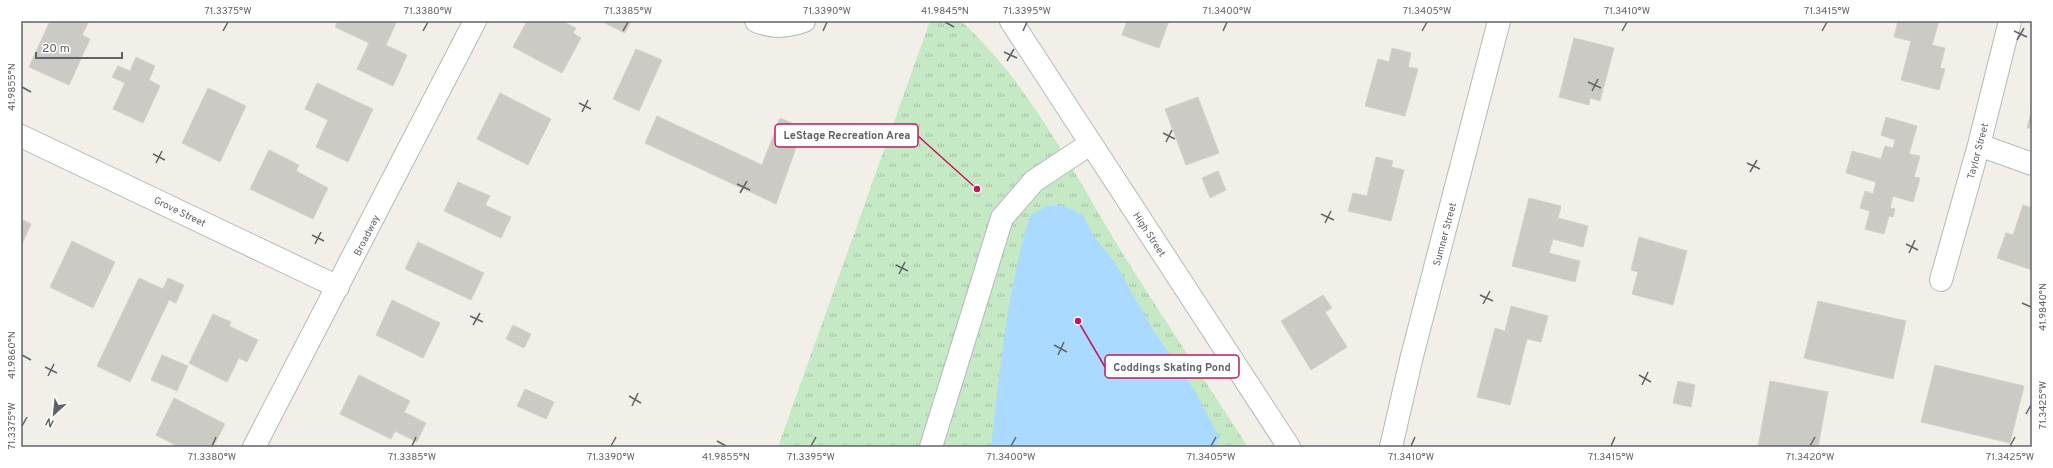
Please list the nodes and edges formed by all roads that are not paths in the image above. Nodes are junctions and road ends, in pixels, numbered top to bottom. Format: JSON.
{"nodes":[{"id":1,"x":475,"y":21,"type":"edge"},
{"id":2,"x":756,"y":21,"type":"edge"},
{"id":3,"x":804,"y":21,"type":"edge"},
{"id":4,"x":1010,"y":21,"type":"edge"},
{"id":5,"x":1499,"y":21,"type":"edge"},
{"id":6,"x":2010,"y":21,"type":"edge"},
{"id":7,"x":21,"y":136,"type":"edge"},
{"id":8,"x":1090,"y":144,"type":"junction"},
{"id":9,"x":1979,"y":145,"type":"junction"},
{"id":10,"x":2032,"y":164,"type":"edge"},
{"id":11,"x":1942,"y":280,"type":"dead end"},
{"id":12,"x":338,"y":287,"type":"junction"},
{"id":13,"x":254,"y":447,"type":"edge"},
{"id":14,"x":931,"y":447,"type":"edge"},
{"id":15,"x":1289,"y":447,"type":"edge"},
{"id":16,"x":1391,"y":447,"type":"edge"}],
"edges":[{"from":1,"to":12,"type":"street","name":"Broadway"},
{"from":2,"to":3,"type":"street"},
{"from":4,"to":8,"type":"street","name":"High Street"},
{"from":5,"to":16,"type":"street","name":"Sumner Street"},
{"from":6,"to":9,"type":"street","name":"Taylor Street"},
{"from":7,"to":12,"type":"street","name":"Grove Street"},
{"from":8,"to":14,"type":"street"},
{"from":8,"to":15,"type":"street","name":"High Street"},
{"from":9,"to":10,"type":"street"},
{"from":9,"to":11,"type":"street","name":"Taylor Street"},
{"from":12,"to":13,"type":"street","name":"Broadway"}]}
